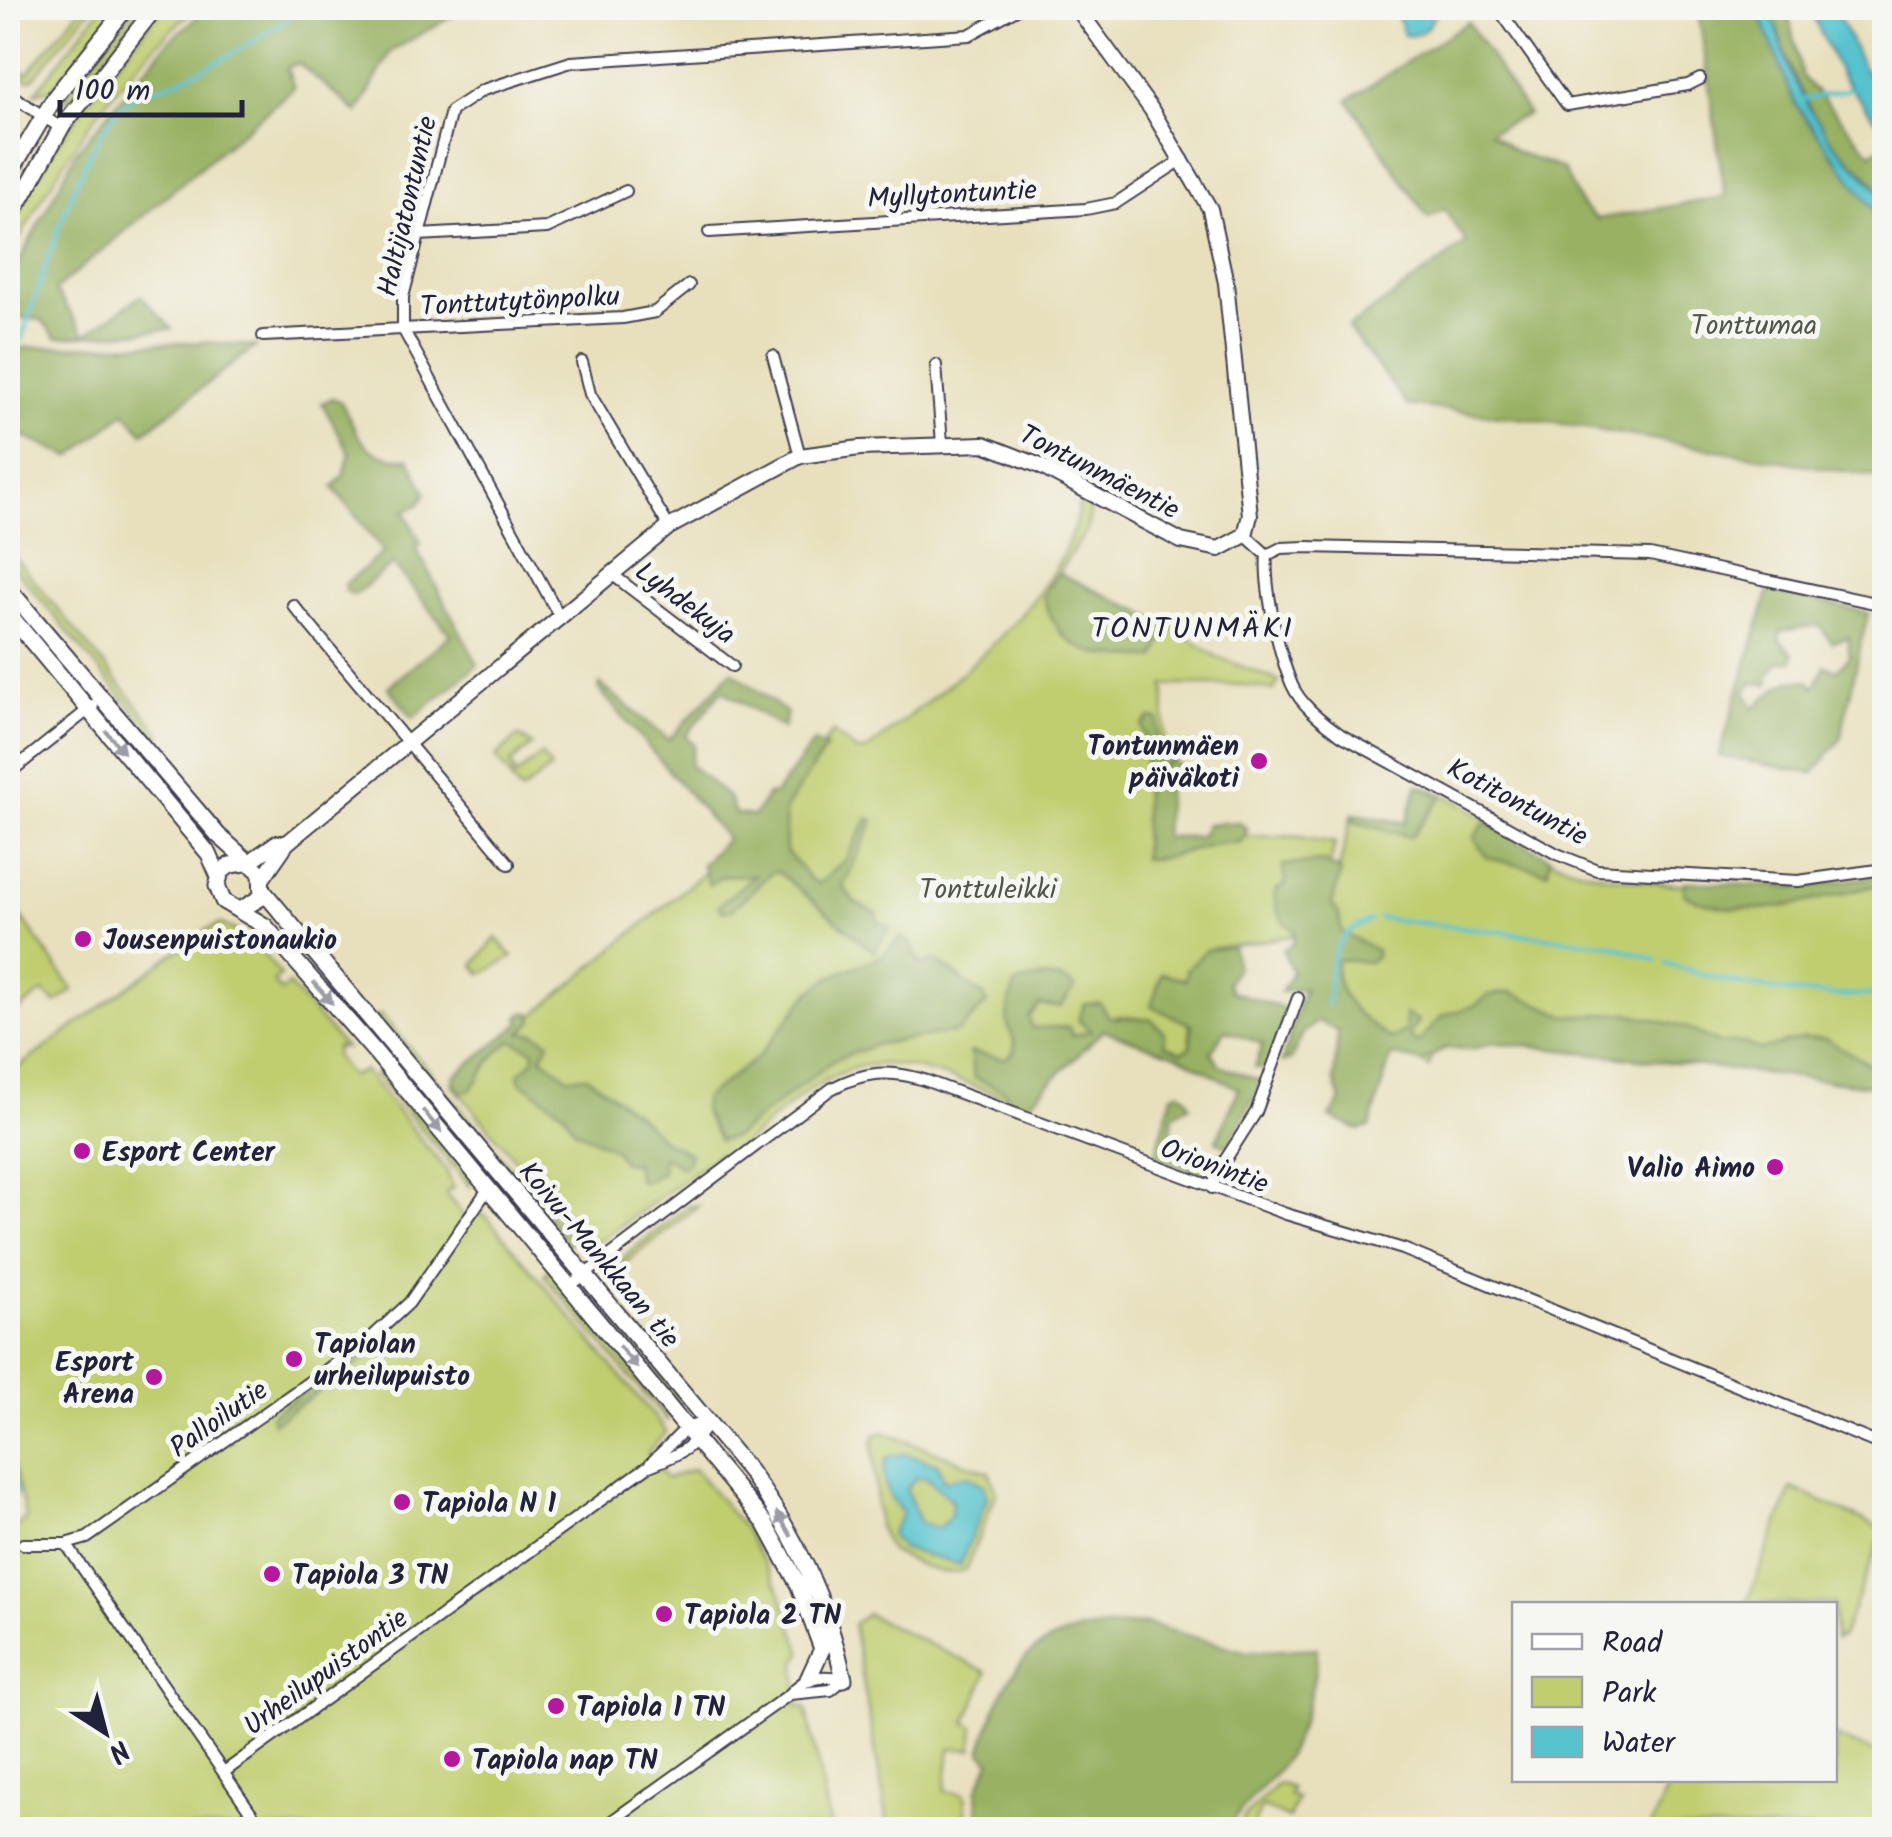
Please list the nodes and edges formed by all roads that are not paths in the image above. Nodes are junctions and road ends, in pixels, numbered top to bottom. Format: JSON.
{"nodes":[{"id":1,"x":126,"y":8,"type":"edge"},
{"id":2,"x":155,"y":8,"type":"edge"},
{"id":3,"x":1018,"y":8,"type":"edge"},
{"id":4,"x":1077,"y":8,"type":"edge"},
{"id":5,"x":1498,"y":8,"type":"edge"},
{"id":6,"x":1700,"y":79,"type":"dead end"},
{"id":7,"x":8,"y":93,"type":"edge"},
{"id":8,"x":42,"y":116,"type":"junction"},
{"id":9,"x":60,"y":128,"type":"junction"},
{"id":10,"x":1183,"y":159,"type":"junction"},
{"id":11,"x":8,"y":176,"type":"edge"},
{"id":12,"x":626,"y":191,"type":"dead end"},
{"id":13,"x":8,"y":222,"type":"edge"},
{"id":14,"x":709,"y":232,"type":"dead end"},
{"id":15,"x":418,"y":235,"type":"junction"},
{"id":16,"x":689,"y":286,"type":"dead end"},
{"id":17,"x":403,"y":329,"type":"junction"},
{"id":18,"x":263,"y":336,"type":"dead end"},
{"id":19,"x":773,"y":356,"type":"dead end"},
{"id":20,"x":582,"y":362,"type":"dead end"},
{"id":21,"x":936,"y":365,"type":"dead end"},
{"id":22,"x":942,"y":444,"type":"junction"},
{"id":23,"x":800,"y":456,"type":"junction"},
{"id":24,"x":670,"y":528,"type":"junction"},
{"id":25,"x":1245,"y":536,"type":"junction"},
{"id":26,"x":1267,"y":555,"type":"junction"},
{"id":27,"x":614,"y":575,"type":"junction"},
{"id":28,"x":8,"y":588,"type":"edge"},
{"id":29,"x":293,"y":605,"type":"dead end"},
{"id":30,"x":1884,"y":605,"type":"edge"},
{"id":31,"x":8,"y":613,"type":"edge"},
{"id":32,"x":560,"y":619,"type":"junction"},
{"id":33,"x":732,"y":666,"type":"dead end"},
{"id":34,"x":95,"y":704,"type":"junction"},
{"id":35,"x":411,"y":744,"type":"junction"},
{"id":36,"x":8,"y":774,"type":"edge"},
{"id":37,"x":287,"y":842,"type":"junction"},
{"id":38,"x":247,"y":863,"type":"junction"},
{"id":39,"x":509,"y":864,"type":"dead end"},
{"id":40,"x":1884,"y":868,"type":"edge"},
{"id":41,"x":219,"y":877,"type":"junction"},
{"id":42,"x":264,"y":885,"type":"junction"},
{"id":43,"x":240,"y":910,"type":"junction"},
{"id":44,"x":1298,"y":998,"type":"dead end"},
{"id":45,"x":1212,"y":1188,"type":"junction"},
{"id":46,"x":488,"y":1189,"type":"junction"},
{"id":47,"x":578,"y":1279,"type":"junction"},
{"id":48,"x":708,"y":1422,"type":"junction"},
{"id":49,"x":687,"y":1427,"type":"junction"},
{"id":50,"x":699,"y":1441,"type":"junction"},
{"id":51,"x":1884,"y":1446,"type":"edge"},
{"id":52,"x":646,"y":1468,"type":"junction"},
{"id":53,"x":23,"y":1544,"type":"dead end"},
{"id":54,"x":66,"y":1544,"type":"junction"},
{"id":55,"x":808,"y":1679,"type":"junction"},
{"id":56,"x":844,"y":1679,"type":"junction"},
{"id":57,"x":790,"y":1694,"type":"junction"},
{"id":58,"x":224,"y":1772,"type":"junction"},
{"id":59,"x":262,"y":1830,"type":"edge"},
{"id":60,"x":599,"y":1830,"type":"edge"}],
"edges":[{"from":1,"to":8,"type":"main road"},
{"from":2,"to":9,"type":"main road"},
{"from":3,"to":15,"type":"street","name":"Haltijatontuntie"},
{"from":4,"to":10,"type":"street"},
{"from":5,"to":6,"type":"street"},
{"from":7,"to":8,"type":"street"},
{"from":8,"to":9,"type":"street"},
{"from":8,"to":11,"type":"main road"},
{"from":9,"to":13,"type":"main road"},
{"from":10,"to":14,"type":"street","name":"Myllytontuntie"},
{"from":10,"to":25,"type":"street"},
{"from":12,"to":15,"type":"street"},
{"from":15,"to":17,"type":"street","name":"Haltijatontuntie"},
{"from":16,"to":17,"type":"street","name":"Tonttutytönpolku"},
{"from":17,"to":18,"type":"street","name":"Tonttutytönpolku"},
{"from":17,"to":32,"type":"street","name":"Haltijatontuntie"},
{"from":19,"to":23,"type":"street"},
{"from":20,"to":24,"type":"street"},
{"from":21,"to":22,"type":"street"},
{"from":22,"to":23,"type":"street","name":"Tontunmäentie"},
{"from":22,"to":25,"type":"street","name":"Tontunmäentie"},
{"from":23,"to":24,"type":"street","name":"Tontunmäentie"},
{"from":24,"to":27,"type":"street","name":"Tontunmäentie"},
{"from":25,"to":26,"type":"street"},
{"from":26,"to":30,"type":"street"},
{"from":26,"to":40,"type":"street","name":"Kotitontuntie"},
{"from":27,"to":32,"type":"street","name":"Tontunmäentie"},
{"from":27,"to":33,"type":"street","name":"Lyhdekuja"},
{"from":28,"to":34,"type":"main road"},
{"from":29,"to":35,"type":"street"},
{"from":31,"to":34,"type":"main road"},
{"from":32,"to":35,"type":"street","name":"Tontunmäentie"},
{"from":34,"to":36,"type":"street"},
{"from":34,"to":38,"type":"main road"},
{"from":34,"to":41,"type":"main road","one_way":true},
{"from":35,"to":37,"type":"street","name":"Tontunmäentie"},
{"from":35,"to":39,"type":"street"},
{"from":37,"to":38,"type":"street","name":"Tontunmäentie"},
{"from":37,"to":42,"type":"street","name":"Tontunmäentie"},
{"from":38,"to":41,"type":"main road"},
{"from":38,"to":42,"type":"main road"},
{"from":41,"to":43,"type":"main road"},
{"from":42,"to":43,"type":"main road"},
{"from":42,"to":47,"type":"main road","name":"Koivu-Mankkaan tie"},
{"from":43,"to":46,"type":"main road","name":"Koivu-Mankkaan tie","one_way":true},
{"from":44,"to":45,"type":"street"},
{"from":45,"to":47,"type":"street","name":"Orionintie"},
{"from":45,"to":51,"type":"street","name":"Orionintie"},
{"from":46,"to":47,"type":"main road","name":"Koivu-Mankkaan tie"},
{"from":46,"to":54,"type":"street","name":"Palloilutie"},
{"from":47,"to":48,"type":"main road","name":"Koivu-Mankkaan tie"},
{"from":47,"to":49,"type":"main road","name":"Koivu-Mankkaan tie","one_way":true},
{"from":48,"to":49,"type":"street"},
{"from":48,"to":50,"type":"street"},
{"from":56,"to":48,"type":"main road","name":"Koivu-Mankkaan tie","one_way":true},
{"from":49,"to":50,"type":"main road","name":"Koivu-Mankkaan tie"},
{"from":49,"to":52,"type":"street","name":"Urheilupuistontie"},
{"from":50,"to":52,"type":"street","name":"Urheilupuistontie"},
{"from":50,"to":55,"type":"main road","name":"Koivu-Mankkaan tie"},
{"from":52,"to":58,"type":"street","name":"Urheilupuistontie"},
{"from":53,"to":54,"type":"street","name":"Palloilutie"},
{"from":54,"to":58,"type":"street"},
{"from":55,"to":56,"type":"street"},
{"from":55,"to":57,"type":"street"},
{"from":56,"to":57,"type":"street"},
{"from":57,"to":60,"type":"street"},
{"from":58,"to":59,"type":"street"}]}
